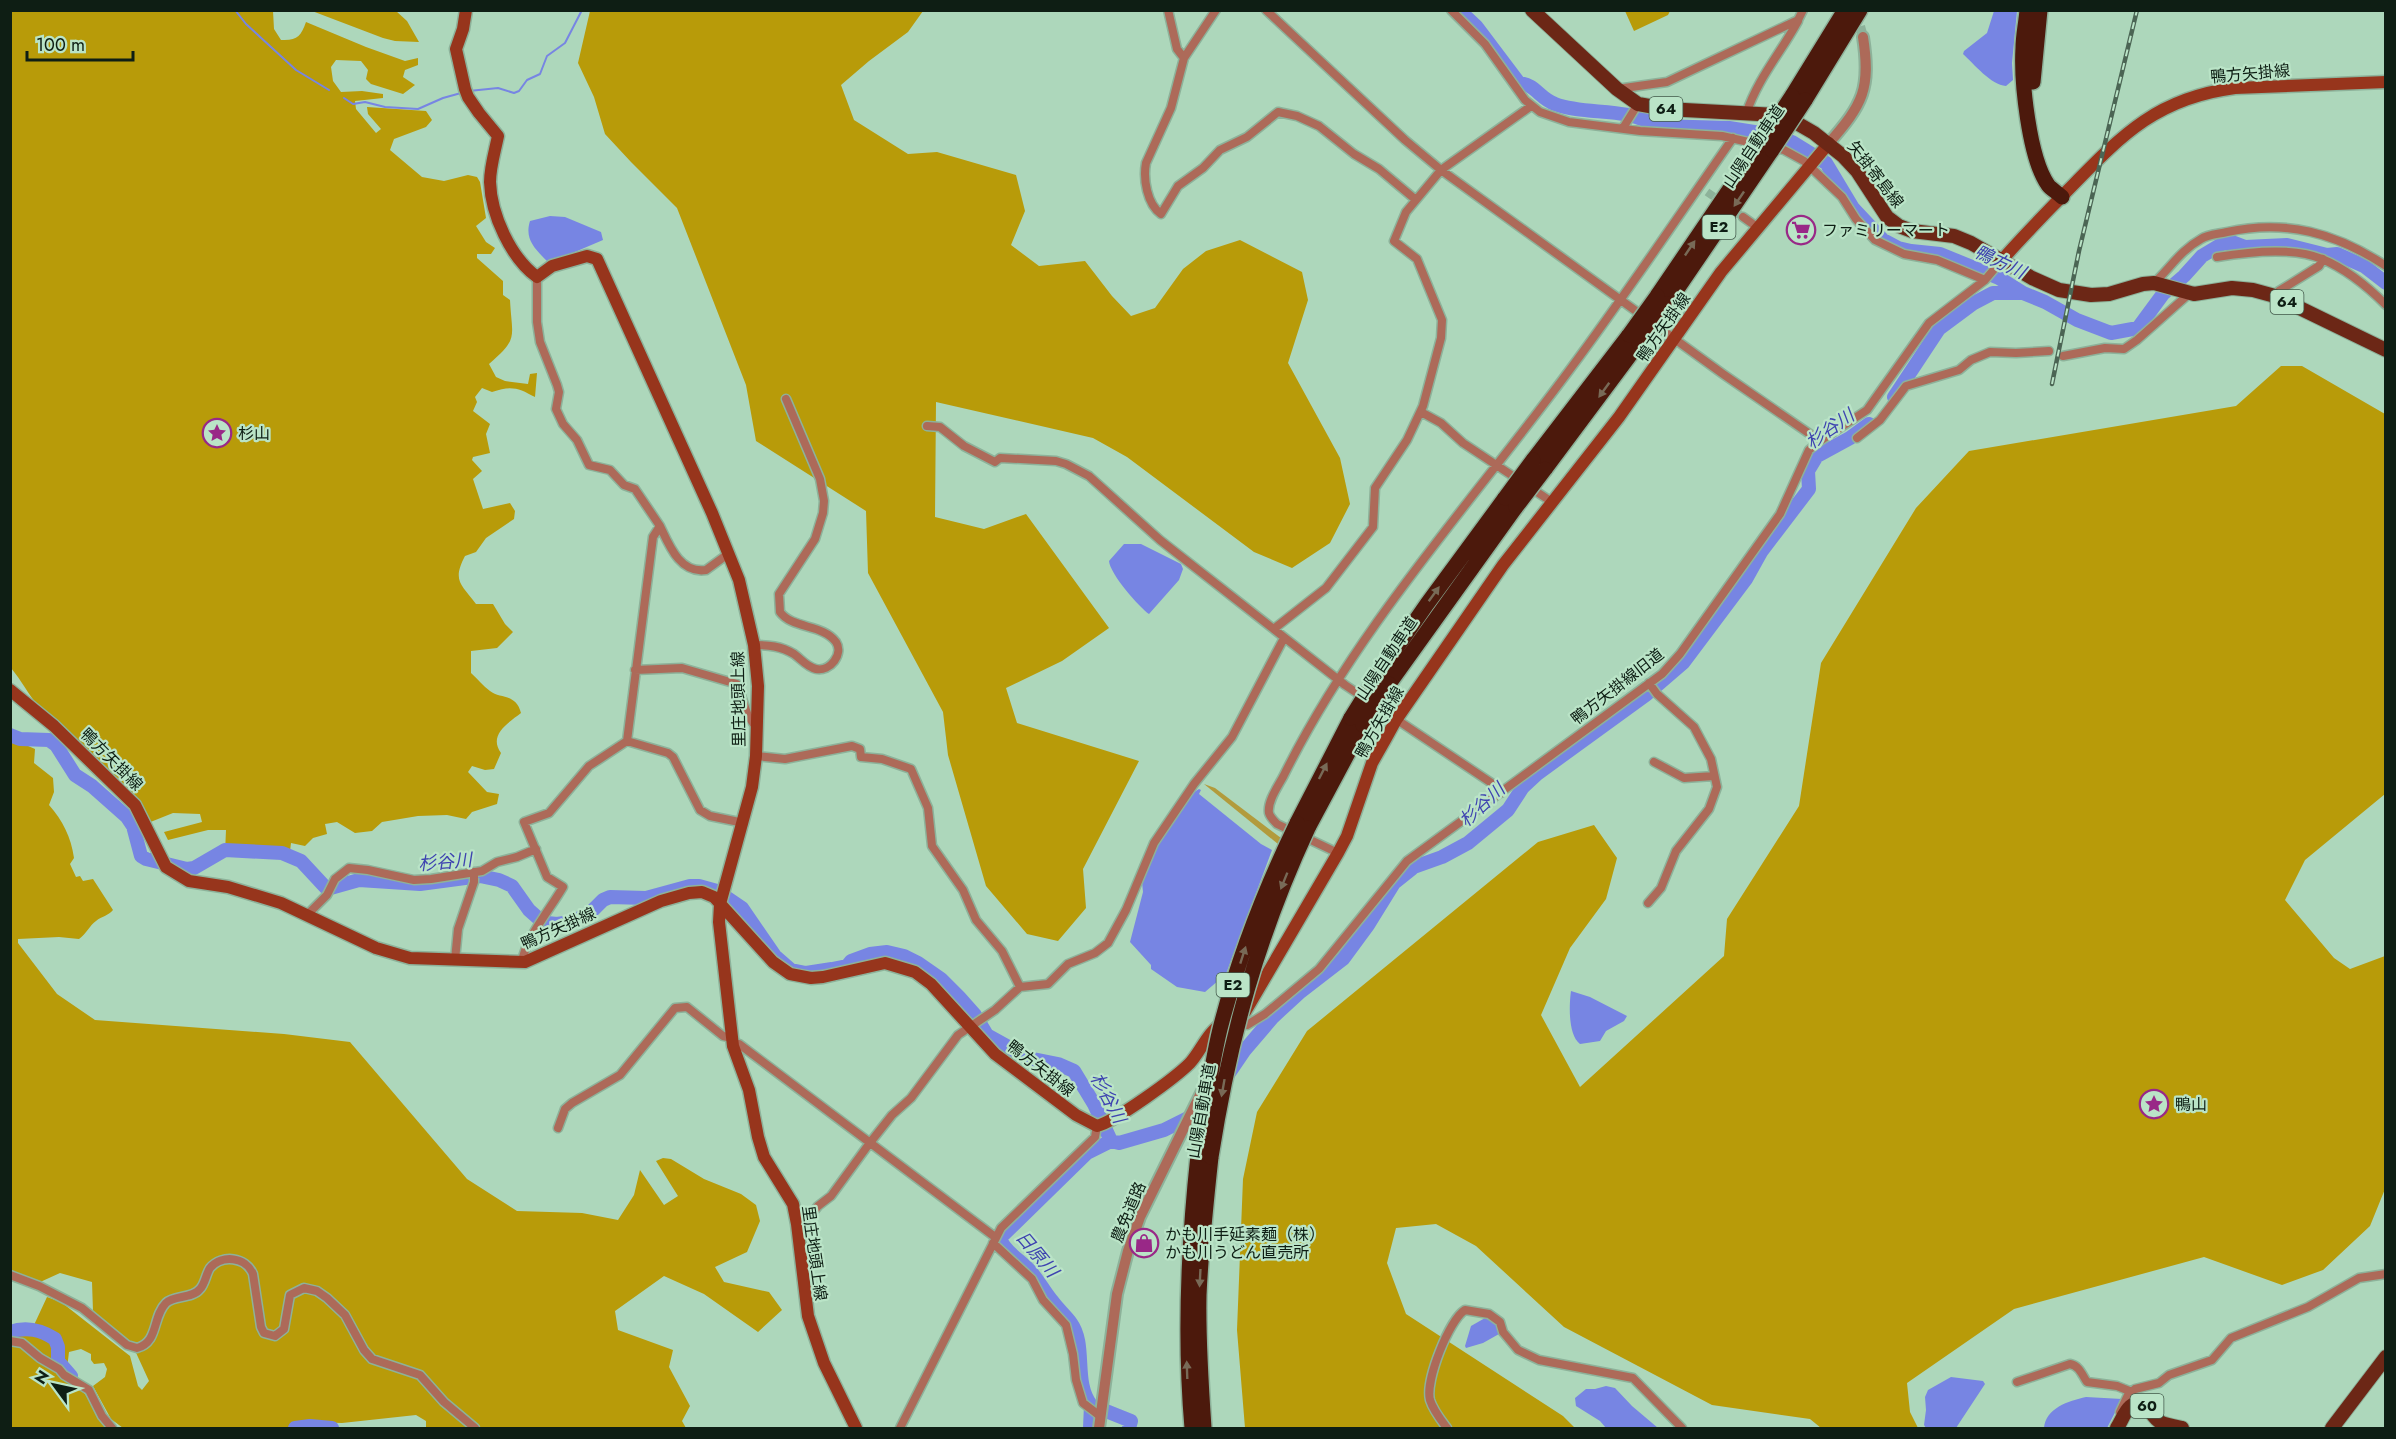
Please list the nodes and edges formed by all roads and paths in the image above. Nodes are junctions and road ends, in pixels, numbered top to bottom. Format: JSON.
{"nodes":[{"id":1,"x":466,"y":10,"type":"edge"},
{"id":2,"x":1168,"y":10,"type":"edge"},
{"id":3,"x":1216,"y":10,"type":"edge"},
{"id":4,"x":1266,"y":10,"type":"edge"},
{"id":5,"x":1451,"y":10,"type":"edge"},
{"id":6,"x":1532,"y":10,"type":"edge"},
{"id":7,"x":1803,"y":10,"type":"edge"},
{"id":8,"x":1836,"y":10,"type":"edge"},
{"id":9,"x":1845,"y":10,"type":"edge"},
{"id":10,"x":1860,"y":10,"type":"edge"},
{"id":11,"x":1873,"y":10,"type":"edge"},
{"id":12,"x":2027,"y":10,"type":"edge"},
{"id":13,"x":2040,"y":10,"type":"edge"},
{"id":14,"x":1798,"y":20,"type":"junction"},
{"id":15,"x":1863,"y":37,"type":"tunnel mouth"},
{"id":16,"x":1184,"y":58,"type":"junction"},
{"id":17,"x":1821,"y":75,"type":"junction"},
{"id":18,"x":2385,"y":81,"type":"edge"},
{"id":19,"x":1617,"y":89,"type":"junction"},
{"id":20,"x":1795,"y":96,"type":"junction"},
{"id":21,"x":1531,"y":106,"type":"junction"},
{"id":22,"x":1635,"y":108,"type":"junction"},
{"id":23,"x":1746,"y":114,"type":"junction"},
{"id":24,"x":1624,"y":126,"type":"junction"},
{"id":25,"x":1733,"y":138,"type":"junction"},
{"id":26,"x":1826,"y":146,"type":"junction"},
{"id":27,"x":1811,"y":164,"type":"junction"},
{"id":28,"x":1441,"y":170,"type":"junction"},
{"id":29,"x":1699,"y":187,"type":"junction"},
{"id":30,"x":1707,"y":192,"type":"tunnel mouth"},
{"id":31,"x":2062,"y":197,"type":"junction"},
{"id":32,"x":1416,"y":200,"type":"junction"},
{"id":33,"x":1743,"y":218,"type":"tunnel mouth"},
{"id":34,"x":1756,"y":227,"type":"junction"},
{"id":35,"x":2217,"y":257,"type":"dead end"},
{"id":36,"x":2323,"y":259,"type":"junction"},
{"id":37,"x":2000,"y":263,"type":"junction"},
{"id":38,"x":2385,"y":266,"type":"edge"},
{"id":39,"x":537,"y":277,"type":"junction"},
{"id":40,"x":1986,"y":279,"type":"junction"},
{"id":41,"x":2156,"y":284,"type":"junction"},
{"id":42,"x":2186,"y":292,"type":"junction"},
{"id":43,"x":2275,"y":296,"type":"junction"},
{"id":44,"x":1620,"y":300,"type":"junction"},
{"id":45,"x":2385,"y":305,"type":"edge"},
{"id":46,"x":1674,"y":340,"type":"junction"},
{"id":47,"x":2385,"y":348,"type":"edge"},
{"id":48,"x":2049,"y":351,"type":"dead end"},
{"id":49,"x":2063,"y":356,"type":"dead end"},
{"id":50,"x":786,"y":399,"type":"dead end"},
{"id":51,"x":1420,"y":412,"type":"junction"},
{"id":52,"x":927,"y":426,"type":"dead end"},
{"id":53,"x":1857,"y":438,"type":"dead end"},
{"id":54,"x":1820,"y":441,"type":"junction"},
{"id":55,"x":1496,"y":466,"type":"junction"},
{"id":56,"x":1552,"y":502,"type":"junction"},
{"id":57,"x":660,"y":526,"type":"junction"},
{"id":58,"x":728,"y":554,"type":"junction"},
{"id":59,"x":1275,"y":628,"type":"junction"},
{"id":60,"x":1284,"y":638,"type":"junction"},
{"id":61,"x":754,"y":645,"type":"junction"},
{"id":62,"x":635,"y":670,"type":"junction"},
{"id":63,"x":1339,"y":680,"type":"junction"},
{"id":64,"x":1650,"y":685,"type":"junction"},
{"id":65,"x":10,"y":690,"type":"edge"},
{"id":66,"x":1396,"y":720,"type":"junction"},
{"id":67,"x":757,"y":728,"type":"junction"},
{"id":68,"x":627,"y":741,"type":"junction"},
{"id":69,"x":756,"y":756,"type":"junction"},
{"id":70,"x":1654,"y":762,"type":"dead end"},
{"id":71,"x":1714,"y":776,"type":"junction"},
{"id":72,"x":1501,"y":792,"type":"junction"},
{"id":73,"x":744,"y":822,"type":"junction"},
{"id":74,"x":536,"y":849,"type":"junction"},
{"id":75,"x":1338,"y":853,"type":"junction"},
{"id":76,"x":474,"y":875,"type":"junction"},
{"id":77,"x":722,"y":897,"type":"junction"},
{"id":78,"x":1648,"y":903,"type":"dead end"},
{"id":79,"x":307,"y":915,"type":"junction"},
{"id":80,"x":455,"y":960,"type":"junction"},
{"id":81,"x":522,"y":962,"type":"junction"},
{"id":82,"x":1020,"y":987,"type":"junction"},
{"id":83,"x":1250,"y":1002,"type":"junction"},
{"id":84,"x":1266,"y":1014,"type":"junction"},
{"id":85,"x":1238,"y":1023,"type":"junction"},
{"id":86,"x":970,"y":1025,"type":"junction"},
{"id":87,"x":732,"y":1042,"type":"junction"},
{"id":88,"x":1189,"y":1064,"type":"junction"},
{"id":89,"x":1208,"y":1080,"type":"junction"},
{"id":90,"x":1101,"y":1125,"type":"junction"},
{"id":91,"x":558,"y":1128,"type":"dead end"},
{"id":92,"x":869,"y":1144,"type":"junction"},
{"id":93,"x":1205,"y":1156,"type":"junction"},
{"id":94,"x":798,"y":1231,"type":"junction"},
{"id":95,"x":994,"y":1240,"type":"junction"},
{"id":96,"x":2385,"y":1274,"type":"edge"},
{"id":97,"x":10,"y":1275,"type":"edge"},
{"id":98,"x":10,"y":1341,"type":"edge"},
{"id":99,"x":2385,"y":1357,"type":"edge"},
{"id":100,"x":2017,"y":1382,"type":"dead end"},
{"id":101,"x":2132,"y":1392,"type":"junction"},
{"id":102,"x":1097,"y":1412,"type":"junction"},
{"id":103,"x":112,"y":1428,"type":"edge"},
{"id":104,"x":475,"y":1428,"type":"edge"},
{"id":105,"x":856,"y":1428,"type":"edge"},
{"id":106,"x":900,"y":1428,"type":"edge"},
{"id":107,"x":1099,"y":1428,"type":"edge"},
{"id":108,"x":1192,"y":1428,"type":"edge"},
{"id":109,"x":1204,"y":1428,"type":"edge"},
{"id":110,"x":1447,"y":1428,"type":"edge"},
{"id":111,"x":1682,"y":1428,"type":"edge"},
{"id":112,"x":2111,"y":1428,"type":"edge"},
{"id":113,"x":2117,"y":1428,"type":"edge"},
{"id":114,"x":2182,"y":1428,"type":"edge"},
{"id":115,"x":2332,"y":1428,"type":"edge"}],
"edges":[{"from":1,"to":39,"type":"main road"},
{"from":2,"to":16,"type":"street"},
{"from":3,"to":16,"type":"street"},
{"from":4,"to":28,"type":"street"},
{"from":5,"to":21,"type":"street"},
{"from":6,"to":19,"type":"main road","name":"矢掛寄島線","number":"64"},
{"from":7,"to":14,"type":"street"},
{"from":8,"to":20,"type":"highway"},
{"from":9,"to":20,"type":"highway","name":"山陽自動車道","number":"E2"},
{"from":10,"to":17,"type":"highway","name":"山陽自動車道","number":"E2"},
{"from":11,"to":17,"type":"highway"},
{"from":12,"to":31,"type":"highway"},
{"from":13,"to":31,"type":"highway"},
{"from":14,"to":19,"type":"street"},
{"from":14,"to":23,"type":"street"},
{"from":15,"to":26,"type":"street"},
{"from":16,"to":32,"type":"street"},
{"from":17,"to":20,"type":"highway","name":"山陽自動車道","number":"E2"},
{"from":18,"to":31,"type":"main road","name":"鴨方矢掛線"},
{"from":19,"to":22,"type":"main road","name":"矢掛寄島線","number":"64"},
{"from":20,"to":93,"type":"highway","name":"山陽自動車道","number":"E2","bridge":true},
{"from":21,"to":24,"type":"street"},
{"from":21,"to":28,"type":"street"},
{"from":22,"to":23,"type":"main road","name":"矢掛寄島線","number":"64"},
{"from":22,"to":24,"type":"street"},
{"from":23,"to":26,"type":"main road","name":"矢掛寄島線","number":"64"},
{"from":24,"to":25,"type":"street"},
{"from":25,"to":27,"type":"street"},
{"from":25,"to":29,"type":"street"},
{"from":26,"to":27,"type":"main road","name":"鴨方矢掛線"},
{"from":26,"to":37,"type":"main road","name":"矢掛寄島線","number":"64"},
{"from":27,"to":34,"type":"main road","name":"鴨方矢掛線"},
{"from":27,"to":40,"type":"street"},
{"from":28,"to":32,"type":"street"},
{"from":28,"to":44,"type":"street"},
{"from":29,"to":30,"type":"street"},
{"from":29,"to":44,"type":"street"},
{"from":31,"to":37,"type":"main road","name":"鴨方矢掛線"},
{"from":32,"to":51,"type":"street"},
{"from":33,"to":34,"type":"street"},
{"from":34,"to":46,"type":"main road","name":"鴨方矢掛線"},
{"from":35,"to":36,"type":"street"},
{"from":36,"to":43,"type":"street"},
{"from":36,"to":45,"type":"street"},
{"from":37,"to":40,"type":"street","name":"鴨方矢掛線旧道"},
{"from":37,"to":41,"type":"main road","name":"矢掛寄島線","number":"64"},
{"from":38,"to":41,"type":"street"},
{"from":39,"to":57,"type":"street"},
{"from":39,"to":58,"type":"main road","name":"里庄地頭上線"},
{"from":40,"to":54,"type":"street","name":"鴨方矢掛線旧道"},
{"from":41,"to":42,"type":"main road","name":"矢掛寄島線","number":"64"},
{"from":42,"to":43,"type":"main road","name":"矢掛寄島線","number":"64"},
{"from":42,"to":49,"type":"street"},
{"from":43,"to":47,"type":"main road","name":"矢掛寄島線","number":"64"},
{"from":44,"to":46,"type":"street"},
{"from":44,"to":55,"type":"street"},
{"from":46,"to":54,"type":"street"},
{"from":46,"to":56,"type":"main road","name":"鴨方矢掛線"},
{"from":48,"to":53,"type":"street"},
{"from":50,"to":61,"type":"street"},
{"from":51,"to":55,"type":"street"},
{"from":51,"to":59,"type":"street"},
{"from":52,"to":59,"type":"street"},
{"from":54,"to":64,"type":"street","name":"鴨方矢掛線旧道"},
{"from":55,"to":56,"type":"street"},
{"from":55,"to":63,"type":"street"},
{"from":56,"to":66,"type":"main road","name":"鴨方矢掛線"},
{"from":57,"to":58,"type":"street"},
{"from":57,"to":62,"type":"street"},
{"from":58,"to":61,"type":"main road","name":"里庄地頭上線"},
{"from":59,"to":60,"type":"street"},
{"from":60,"to":63,"type":"street"},
{"from":60,"to":82,"type":"street"},
{"from":61,"to":67,"type":"main road","name":"里庄地頭上線"},
{"from":62,"to":67,"type":"street"},
{"from":62,"to":68,"type":"street"},
{"from":63,"to":66,"type":"street"},
{"from":63,"to":75,"type":"street"},
{"from":64,"to":71,"type":"street"},
{"from":64,"to":72,"type":"street","name":"鴨方矢掛線旧道"},
{"from":65,"to":79,"type":"main road","name":"鴨方矢掛線"},
{"from":66,"to":72,"type":"street"},
{"from":66,"to":75,"type":"main road","name":"鴨方矢掛線"},
{"from":67,"to":69,"type":"main road","name":"里庄地頭上線"},
{"from":68,"to":73,"type":"street"},
{"from":68,"to":74,"type":"street"},
{"from":69,"to":73,"type":"main road","name":"里庄地頭上線"},
{"from":69,"to":82,"type":"street"},
{"from":70,"to":71,"type":"street"},
{"from":71,"to":78,"type":"street"},
{"from":72,"to":84,"type":"street","name":"鴨方矢掛線旧道"},
{"from":73,"to":77,"type":"main road","name":"里庄地頭上線"},
{"from":74,"to":76,"type":"street"},
{"from":74,"to":81,"type":"street"},
{"from":75,"to":83,"type":"main road","name":"鴨方矢掛線"},
{"from":76,"to":79,"type":"street"},
{"from":76,"to":80,"type":"street"},
{"from":77,"to":81,"type":"main road","name":"鴨方矢掛線"},
{"from":77,"to":86,"type":"main road","name":"鴨方矢掛線"},
{"from":77,"to":87,"type":"main road","name":"里庄地頭上線"},
{"from":79,"to":80,"type":"main road","name":"鴨方矢掛線"},
{"from":80,"to":81,"type":"main road","name":"鴨方矢掛線"},
{"from":82,"to":86,"type":"street"},
{"from":83,"to":84,"type":"street"},
{"from":83,"to":85,"type":"main road","name":"鴨方矢掛線"},
{"from":84,"to":85,"type":"street","name":"鴨方矢掛線旧道"},
{"from":85,"to":88,"type":"main road"},
{"from":85,"to":89,"type":"street","name":"農免道路"},
{"from":86,"to":90,"type":"main road","name":"鴨方矢掛線"},
{"from":86,"to":92,"type":"street"},
{"from":87,"to":91,"type":"street"},
{"from":87,"to":92,"type":"street"},
{"from":87,"to":94,"type":"main road","name":"里庄地頭上線"},
{"from":88,"to":89,"type":"main road"},
{"from":88,"to":90,"type":"main road"},
{"from":89,"to":102,"type":"street","name":"農免道路"},
{"from":90,"to":95,"type":"street"},
{"from":92,"to":94,"type":"street"},
{"from":92,"to":95,"type":"street"},
{"from":108,"to":93,"type":"highway","name":"山陽自動車道","number":"E2","one_way":true},
{"from":93,"to":109,"type":"highway","name":"山陽自動車道","number":"E2","one_way":true},
{"from":94,"to":105,"type":"main road","name":"里庄地頭上線"},
{"from":95,"to":102,"type":"street"},
{"from":95,"to":106,"type":"street"},
{"from":96,"to":101,"type":"street"},
{"from":97,"to":104,"type":"street"},
{"from":98,"to":103,"type":"street"},
{"from":99,"to":115,"type":"main road"},
{"from":100,"to":101,"type":"street"},
{"from":101,"to":112,"type":"street"},
{"from":102,"to":107,"type":"street","name":"農免道路"},
{"from":110,"to":111,"type":"street"},
{"from":113,"to":114,"type":"main road","number":"60"}]}
